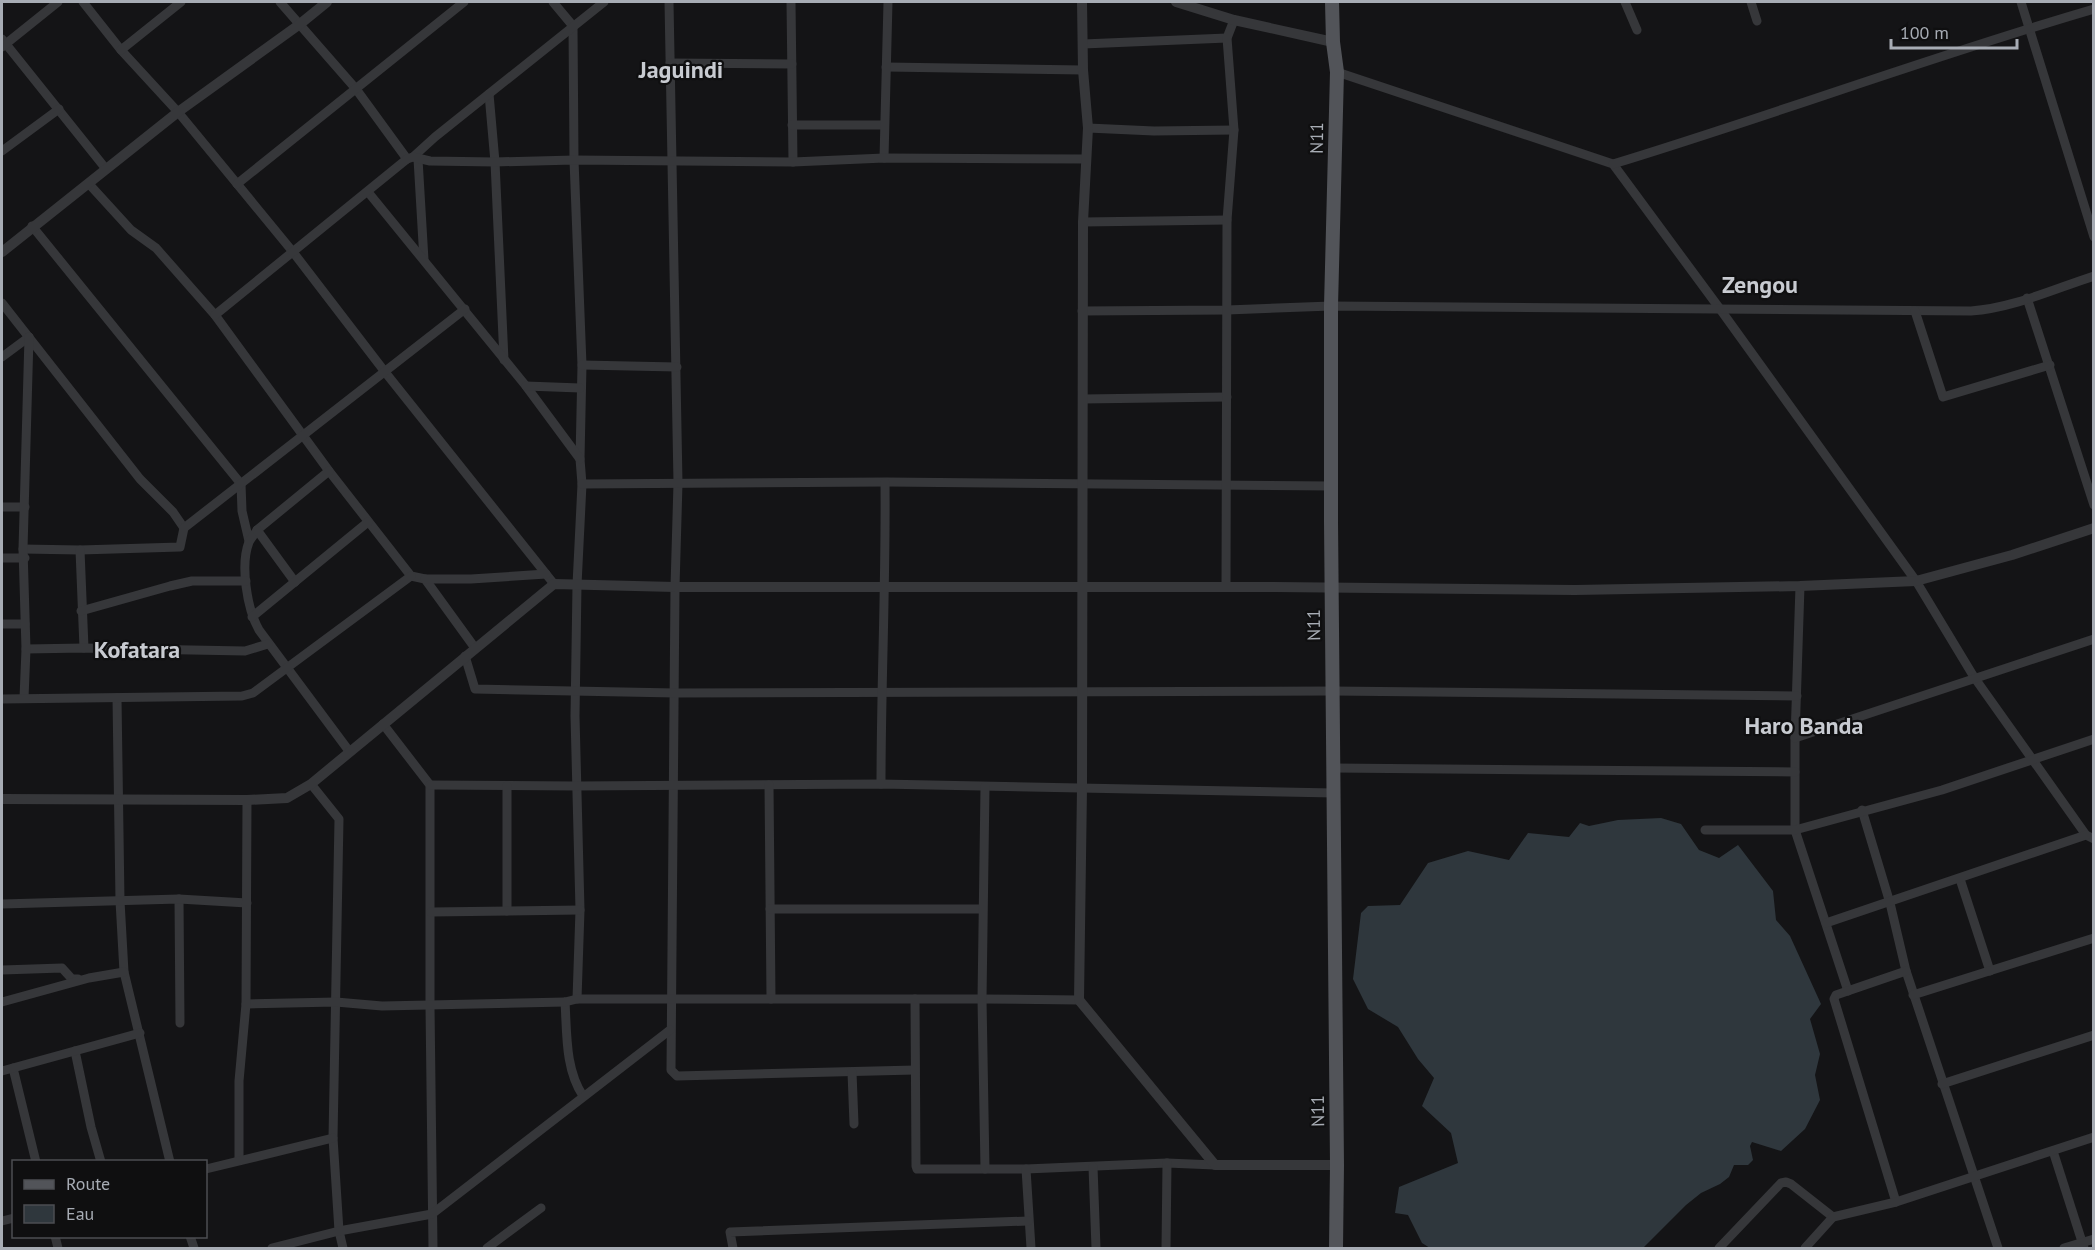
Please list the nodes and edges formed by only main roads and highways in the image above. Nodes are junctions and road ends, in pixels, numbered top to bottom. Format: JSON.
{"nodes":[{"id":1,"x":1332,"y":2,"type":"edge"},
{"id":2,"x":1336,"y":1248,"type":"edge"}],
"edges":[{"from":1,"to":2,"type":"main road","name":"N11"}]}
